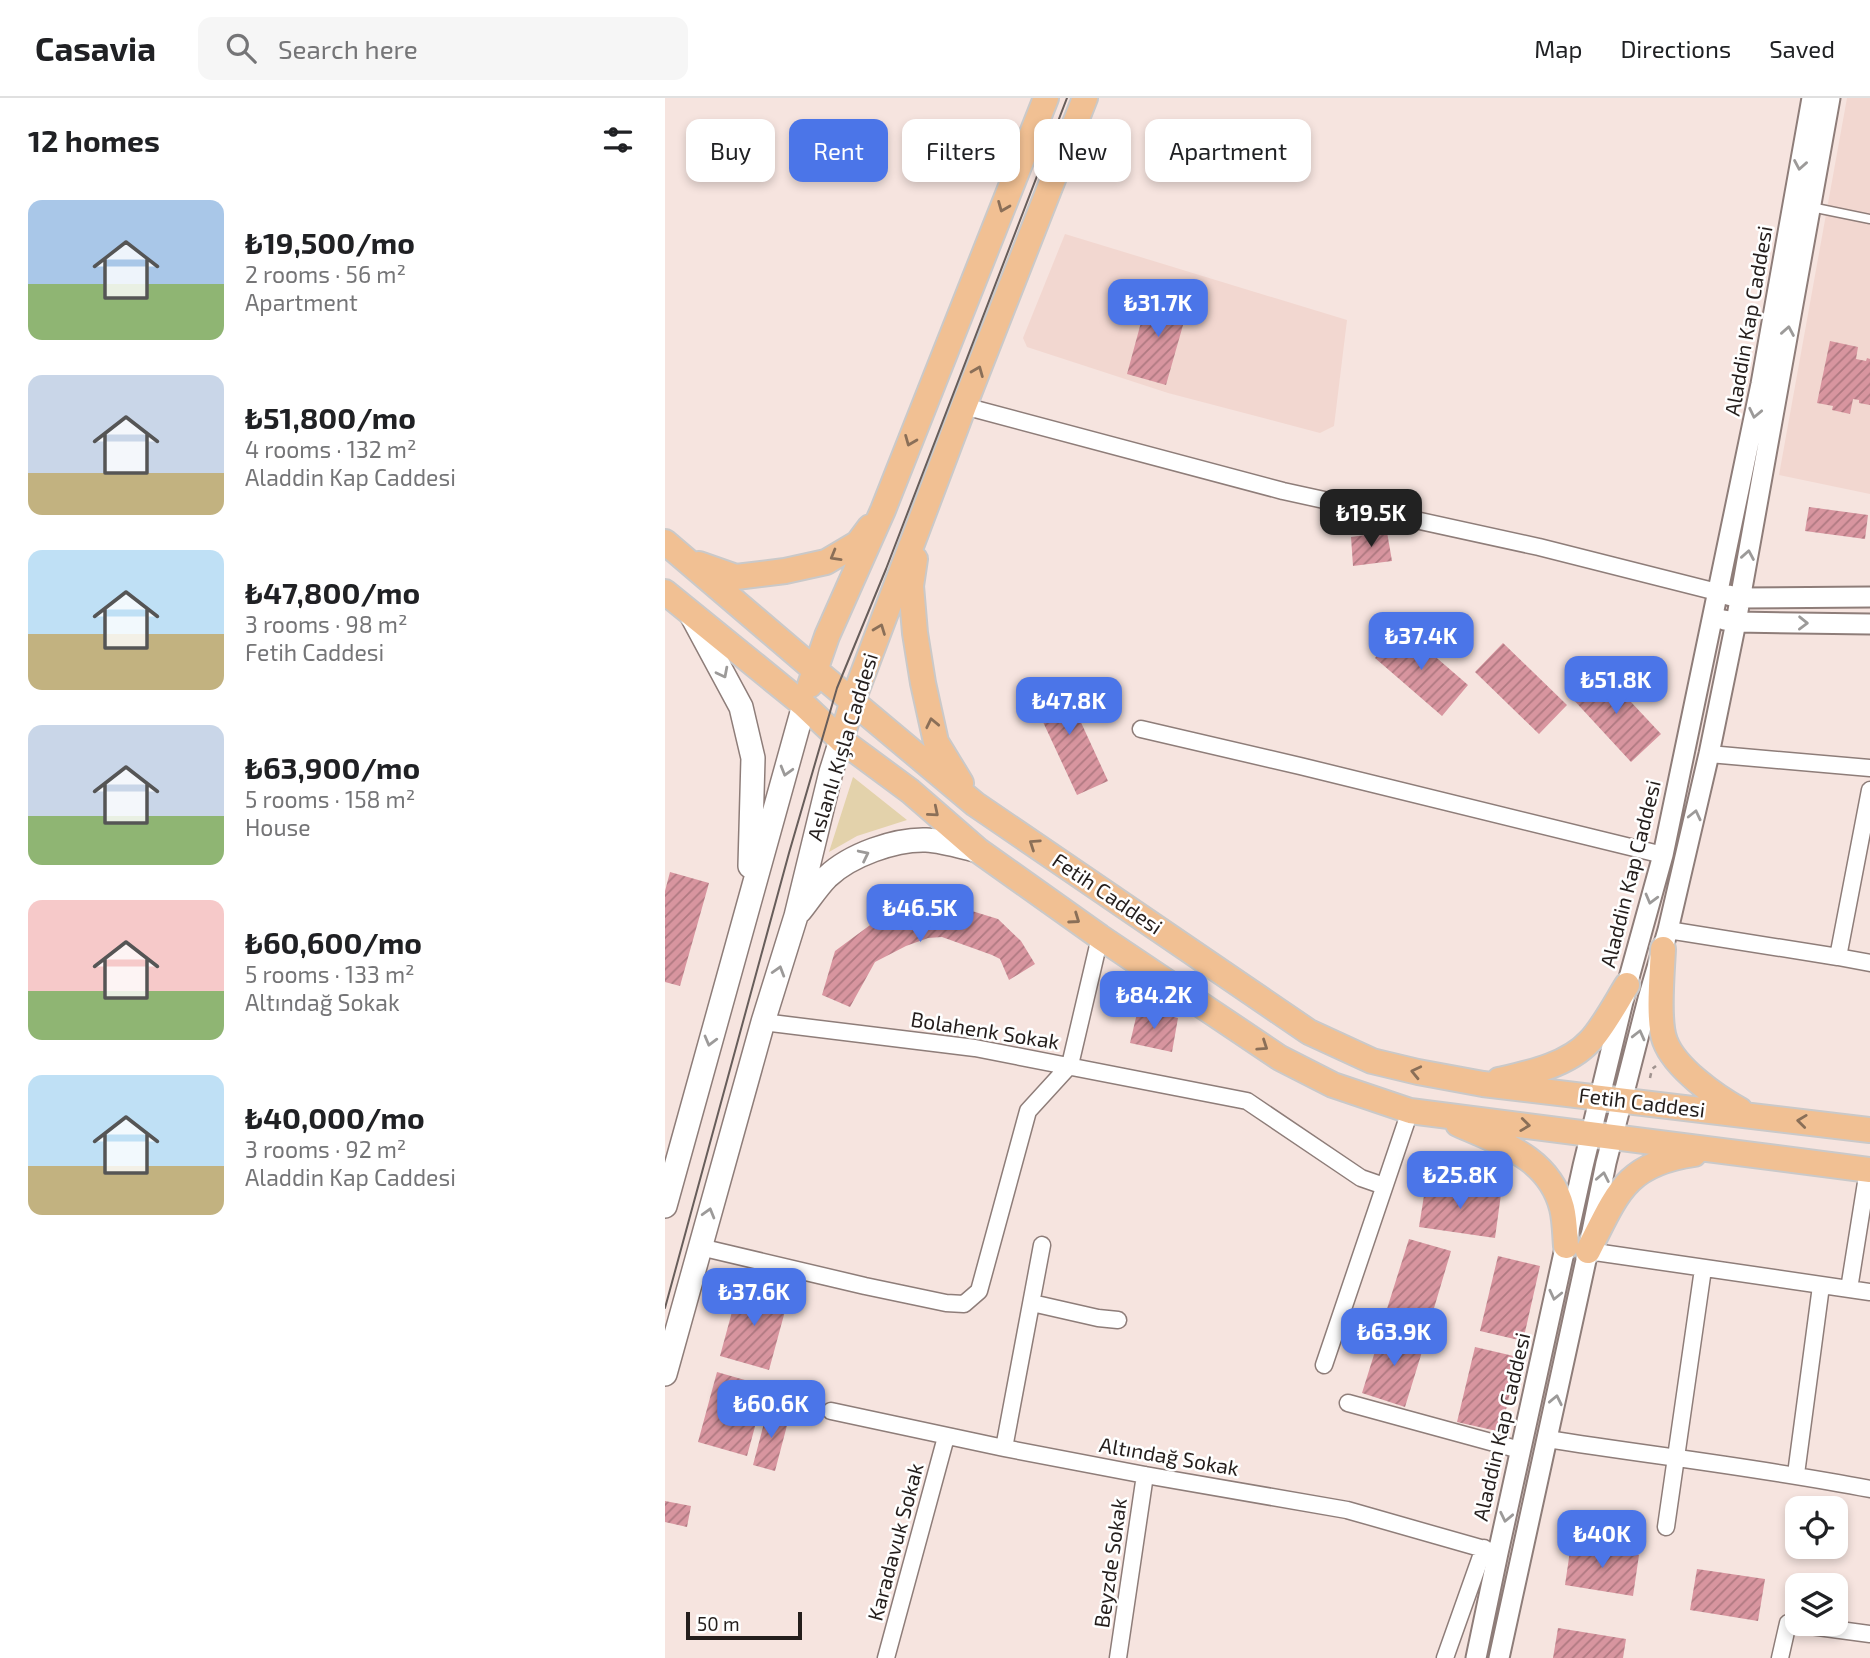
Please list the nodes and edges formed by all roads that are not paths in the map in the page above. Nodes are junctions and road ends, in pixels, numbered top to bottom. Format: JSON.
{"nodes":[{"id":1,"x":1046,"y":98,"type":"edge"},
{"id":2,"x":1085,"y":98,"type":"edge"},
{"id":3,"x":1812,"y":98,"type":"edge"},
{"id":4,"x":1831,"y":98,"type":"edge"},
{"id":5,"x":1810,"y":206,"type":"junction"},
{"id":6,"x":1870,"y":219,"type":"edge"},
{"id":7,"x":964,"y":406,"type":"junction"},
{"id":8,"x":883,"y":510,"type":"junction"},
{"id":9,"x":921,"y":520,"type":"junction"},
{"id":10,"x":665,"y":542,"type":"edge"},
{"id":11,"x":686,"y":559,"type":"junction"},
{"id":12,"x":665,"y":592,"type":"edge"},
{"id":13,"x":1717,"y":593,"type":"junction"},
{"id":14,"x":1870,"y":597,"type":"edge"},
{"id":15,"x":1740,"y":598,"type":"junction"},
{"id":16,"x":691,"y":613,"type":"junction"},
{"id":17,"x":1712,"y":617,"type":"junction"},
{"id":18,"x":1736,"y":622,"type":"junction"},
{"id":19,"x":1870,"y":624,"type":"edge"},
{"id":20,"x":815,"y":670,"type":"junction"},
{"id":21,"x":853,"y":700,"type":"junction"},
{"id":22,"x":804,"y":705,"type":"junction"},
{"id":23,"x":1141,"y":729,"type":"dead end"},
{"id":24,"x":841,"y":740,"type":"junction"},
{"id":25,"x":1709,"y":754,"type":"junction"},
{"id":26,"x":1870,"y":768,"type":"edge"},
{"id":27,"x":1870,"y":790,"type":"edge"},
{"id":28,"x":975,"y":804,"type":"junction"},
{"id":29,"x":979,"y":851,"type":"junction"},
{"id":30,"x":1663,"y":855,"type":"junction"},
{"id":31,"x":748,"y":905,"type":"junction"},
{"id":32,"x":796,"y":916,"type":"junction"},
{"id":33,"x":1100,"y":937,"type":"junction"},
{"id":34,"x":1666,"y":940,"type":"junction"},
{"id":35,"x":1837,"y":957,"type":"junction"},
{"id":36,"x":1870,"y":963,"type":"edge"},
{"id":37,"x":1627,"y":985,"type":"junction"},
{"id":38,"x":763,"y":1022,"type":"junction"},
{"id":39,"x":1070,"y":1065,"type":"junction"},
{"id":40,"x":1483,"y":1084,"type":"junction"},
{"id":41,"x":1611,"y":1100,"type":"junction"},
{"id":42,"x":1410,"y":1111,"type":"junction"},
{"id":43,"x":1435,"y":1114,"type":"junction"},
{"id":44,"x":1750,"y":1115,"type":"junction"},
{"id":45,"x":1870,"y":1130,"type":"edge"},
{"id":46,"x":1602,"y":1135,"type":"junction"},
{"id":47,"x":1720,"y":1150,"type":"junction"},
{"id":48,"x":1869,"y":1170,"type":"edge"},
{"id":49,"x":1384,"y":1186,"type":"junction"},
{"id":50,"x":665,"y":1206,"type":"edge"},
{"id":51,"x":1042,"y":1245,"type":"dead end"},
{"id":52,"x":700,"y":1247,"type":"junction"},
{"id":53,"x":1577,"y":1249,"type":"junction"},
{"id":54,"x":1703,"y":1269,"type":"junction"},
{"id":55,"x":1821,"y":1286,"type":"junction"},
{"id":56,"x":1849,"y":1289,"type":"junction"},
{"id":57,"x":1870,"y":1292,"type":"edge"},
{"id":58,"x":1032,"y":1303,"type":"junction"},
{"id":59,"x":1118,"y":1320,"type":"dead end"},
{"id":60,"x":1324,"y":1365,"type":"dead end"},
{"id":61,"x":665,"y":1374,"type":"edge"},
{"id":62,"x":1348,"y":1403,"type":"dead end"},
{"id":63,"x":831,"y":1411,"type":"dead end"},
{"id":64,"x":946,"y":1437,"type":"junction"},
{"id":65,"x":1547,"y":1439,"type":"junction"},
{"id":66,"x":1004,"y":1448,"type":"junction"},
{"id":67,"x":1520,"y":1450,"type":"junction"},
{"id":68,"x":1676,"y":1459,"type":"junction"},
{"id":69,"x":1145,"y":1475,"type":"junction"},
{"id":70,"x":1796,"y":1475,"type":"junction"},
{"id":71,"x":1870,"y":1489,"type":"edge"},
{"id":72,"x":1666,"y":1527,"type":"dead end"},
{"id":73,"x":1491,"y":1551,"type":"junction"},
{"id":74,"x":1870,"y":1634,"type":"edge"},
{"id":75,"x":886,"y":1658,"type":"edge"},
{"id":76,"x":1118,"y":1658,"type":"edge"},
{"id":77,"x":1445,"y":1658,"type":"edge"},
{"id":78,"x":1476,"y":1658,"type":"edge"},
{"id":79,"x":1499,"y":1658,"type":"edge"},
{"id":80,"x":1780,"y":1658,"type":"edge"}],
"edges":[{"from":1,"to":8,"type":"main road","one_way":true},
{"from":7,"to":2,"type":"main road","name":"Aslanlı Kışla Caddesi","one_way":true},
{"from":3,"to":13,"type":"street","name":"Aladdin Kap Caddesi","one_way":true},
{"from":4,"to":5,"type":"street","name":"Aladdin Kap Caddesi"},
{"from":5,"to":6,"type":"lane"},
{"from":15,"to":5,"type":"street","name":"Aladdin Kap Caddesi","one_way":true},
{"from":7,"to":9,"type":"main road","name":"Aslanlı Kışla Caddesi"},
{"from":7,"to":13,"type":"street"},
{"from":8,"to":11,"type":"main road","one_way":true},
{"from":8,"to":20,"type":"main road"},
{"from":21,"to":9,"type":"main road","name":"Aslanlı Kışla Caddesi","one_way":true},
{"from":28,"to":9,"type":"main road","one_way":true},
{"from":10,"to":11,"type":"main road","name":"Fetih Caddesi"},
{"from":11,"to":20,"type":"main road","name":"Fetih Caddesi"},
{"from":12,"to":16,"type":"main road","name":"Fetih Caddesi"},
{"from":13,"to":15,"type":"street"},
{"from":13,"to":17,"type":"street","name":"Aladdin Kap Caddesi"},
{"from":14,"to":15,"type":"street"},
{"from":15,"to":18,"type":"street","name":"Aladdin Kap Caddesi"},
{"from":16,"to":22,"type":"main road","name":"Fetih Caddesi"},
{"from":16,"to":31,"type":"main road","one_way":true},
{"from":17,"to":18,"type":"street"},
{"from":17,"to":30,"type":"street","name":"Aladdin Kap Caddesi"},
{"from":18,"to":19,"type":"street","one_way":true},
{"from":18,"to":25,"type":"street","name":"Aladdin Kap Caddesi"},
{"from":20,"to":21,"type":"main road","name":"Fetih Caddesi"},
{"from":20,"to":22,"type":"main road"},
{"from":21,"to":24,"type":"main road","name":"Aslanlı Kışla Caddesi"},
{"from":21,"to":28,"type":"main road","name":"Fetih Caddesi"},
{"from":22,"to":24,"type":"main road","name":"Fetih Caddesi"},
{"from":22,"to":31,"type":"main road","one_way":true},
{"from":23,"to":30,"type":"street"},
{"from":24,"to":29,"type":"main road","name":"Fetih Caddesi","one_way":true},
{"from":24,"to":32,"type":"main road","name":"Aslanlı Kışla Caddesi"},
{"from":25,"to":26,"type":"street"},
{"from":34,"to":25,"type":"street","name":"Aladdin Kap Caddesi","one_way":true},
{"from":27,"to":35,"type":"street"},
{"from":40,"to":28,"type":"main road","name":"Fetih Caddesi","one_way":true},
{"from":32,"to":29,"type":"main road","one_way":true},
{"from":29,"to":33,"type":"main road","name":"Fetih Caddesi","one_way":true},
{"from":30,"to":37,"type":"street","name":"Aladdin Kap Caddesi","one_way":true},
{"from":31,"to":50,"type":"main road","one_way":true},
{"from":38,"to":32,"type":"main road","name":"Aslanlı Kışla Caddesi","one_way":true},
{"from":33,"to":39,"type":"street"},
{"from":33,"to":42,"type":"main road","name":"Fetih Caddesi","one_way":true},
{"from":34,"to":35,"type":"street"},
{"from":41,"to":34,"type":"street","name":"Aladdin Kap Caddesi","one_way":true},
{"from":34,"to":44,"type":"main road"},
{"from":35,"to":36,"type":"street"},
{"from":37,"to":40,"type":"main road"},
{"from":37,"to":41,"type":"street","name":"Aladdin Kap Caddesi"},
{"from":38,"to":39,"type":"street","name":"Bolahenk Sokak"},
{"from":52,"to":38,"type":"main road","name":"Aslanlı Kışla Caddesi","one_way":true},
{"from":39,"to":49,"type":"street","name":"Bolahenk Sokak"},
{"from":39,"to":52,"type":"street"},
{"from":40,"to":41,"type":"main road","name":"Fetih Caddesi"},
{"from":41,"to":44,"type":"main road","name":"Fetih Caddesi"},
{"from":41,"to":46,"type":"street","name":"Aladdin Kap Caddesi"},
{"from":42,"to":43,"type":"main road","name":"Fetih Caddesi"},
{"from":42,"to":49,"type":"street"},
{"from":43,"to":46,"type":"main road","name":"Fetih Caddesi","one_way":true},
{"from":43,"to":53,"type":"main road"},
{"from":45,"to":44,"type":"main road","name":"Fetih Caddesi","one_way":true},
{"from":46,"to":47,"type":"main road","name":"Fetih Caddesi"},
{"from":46,"to":53,"type":"street","name":"Aladdin Kap Caddesi"},
{"from":47,"to":48,"type":"main road","name":"Fetih Caddesi"},
{"from":47,"to":53,"type":"main road"},
{"from":48,"to":56,"type":"street"},
{"from":49,"to":60,"type":"street"},
{"from":51,"to":58,"type":"street"},
{"from":52,"to":61,"type":"main road","name":"Aslanlı Kışla Caddesi"},
{"from":53,"to":54,"type":"street"},
{"from":65,"to":53,"type":"street","name":"Aladdin Kap Caddesi","one_way":true},
{"from":53,"to":67,"type":"street","name":"Aladdin Kap Caddesi","one_way":true},
{"from":54,"to":55,"type":"street"},
{"from":54,"to":68,"type":"street"},
{"from":55,"to":56,"type":"street"},
{"from":55,"to":70,"type":"street"},
{"from":56,"to":57,"type":"street"},
{"from":58,"to":59,"type":"street"},
{"from":58,"to":66,"type":"street"},
{"from":62,"to":67,"type":"street"},
{"from":63,"to":64,"type":"street","name":"Altındağ Sokak"},
{"from":64,"to":66,"type":"street","name":"Altındağ Sokak"},
{"from":64,"to":75,"type":"street","name":"Karadavuk Sokak"},
{"from":65,"to":68,"type":"street"},
{"from":65,"to":79,"type":"street","name":"Aladdin Kap Caddesi"},
{"from":66,"to":69,"type":"street","name":"Altındağ Sokak"},
{"from":67,"to":73,"type":"street","name":"Aladdin Kap Caddesi","one_way":true},
{"from":68,"to":70,"type":"street"},
{"from":68,"to":72,"type":"street"},
{"from":69,"to":73,"type":"street","name":"Altındağ Sokak"},
{"from":69,"to":76,"type":"street","name":"Beyzde Sokak"},
{"from":70,"to":71,"type":"street"},
{"from":73,"to":77,"type":"street"},
{"from":73,"to":78,"type":"street","name":"Aladdin Kap Caddesi"},
{"from":74,"to":80,"type":"street"}]}
